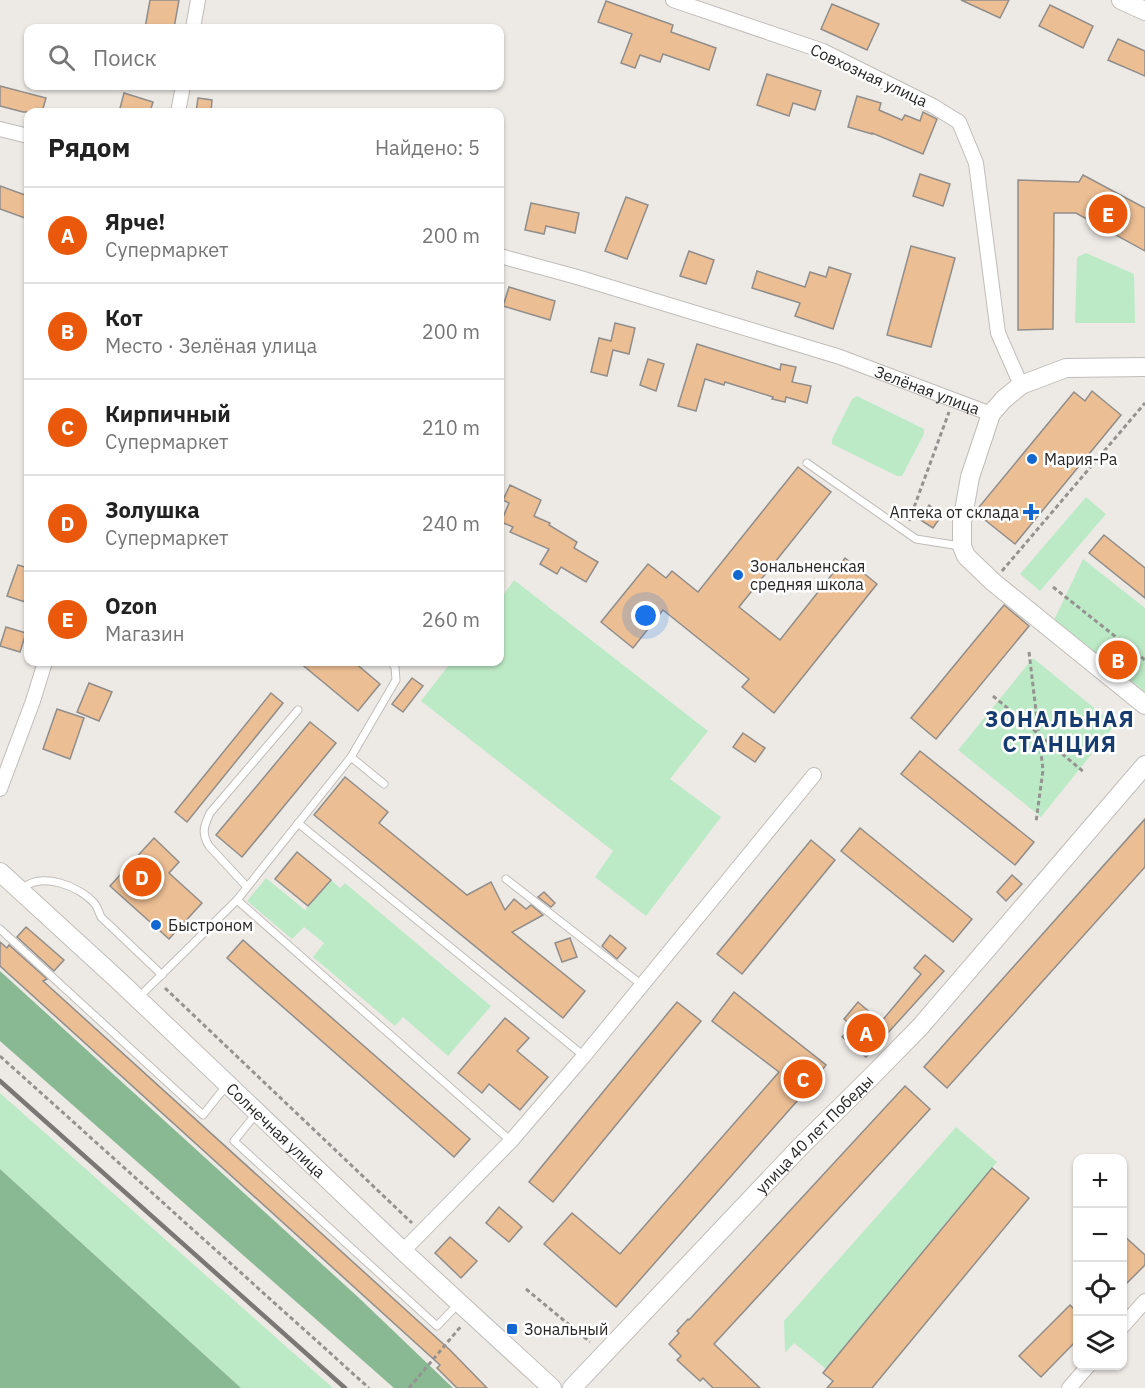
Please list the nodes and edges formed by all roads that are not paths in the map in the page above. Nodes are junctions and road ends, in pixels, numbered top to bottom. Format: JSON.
{"nodes":[{"id":1,"x":198,"y":0,"type":"edge"},
{"id":2,"x":673,"y":0,"type":"edge"},
{"id":3,"x":1121,"y":0,"type":"edge"},
{"id":4,"x":1145,"y":11,"type":"edge"},
{"id":5,"x":194,"y":24,"type":"edge"},
{"id":6,"x":182,"y":90,"type":"edge"},
{"id":7,"x":179,"y":108,"type":"edge"},
{"id":8,"x":0,"y":129,"type":"edge"},
{"id":9,"x":24,"y":135,"type":"edge"},
{"id":10,"x":504,"y":256,"type":"edge"},
{"id":11,"x":1145,"y":367,"type":"edge"},
{"id":12,"x":1021,"y":385,"type":"junction"},
{"id":13,"x":991,"y":414,"type":"junction"},
{"id":14,"x":807,"y":463,"type":"dead end"},
{"id":15,"x":962,"y":546,"type":"junction"},
{"id":16,"x":44,"y":666,"type":"edge"},
{"id":17,"x":394,"y":666,"type":"edge"},
{"id":18,"x":1145,"y":705,"type":"edge"},
{"id":19,"x":298,"y":710,"type":"dead end"},
{"id":20,"x":351,"y":757,"type":"junction"},
{"id":21,"x":5,"y":760,"type":"edge"},
{"id":22,"x":1145,"y":765,"type":"edge"},
{"id":23,"x":814,"y":775,"type":"dead end"},
{"id":24,"x":384,"y":784,"type":"dead end"},
{"id":25,"x":0,"y":789,"type":"edge"},
{"id":26,"x":298,"y":823,"type":"junction"},
{"id":27,"x":0,"y":872,"type":"edge"},
{"id":28,"x":506,"y":879,"type":"dead end"},
{"id":29,"x":247,"y":887,"type":"junction"},
{"id":30,"x":20,"y":891,"type":"junction"},
{"id":31,"x":237,"y":900,"type":"junction"},
{"id":32,"x":0,"y":929,"type":"edge"},
{"id":33,"x":159,"y":978,"type":"junction"},
{"id":34,"x":642,"y":985,"type":"junction"},
{"id":35,"x":138,"y":999,"type":"junction"},
{"id":36,"x":584,"y":1056,"type":"junction"},
{"id":37,"x":228,"y":1084,"type":"junction"},
{"id":38,"x":258,"y":1113,"type":"junction"},
{"id":39,"x":511,"y":1141,"type":"junction"},
{"id":40,"x":403,"y":1251,"type":"junction"},
{"id":41,"x":1145,"y":1301,"type":"edge"},
{"id":42,"x":466,"y":1308,"type":"junction"},
{"id":43,"x":1127,"y":1321,"type":"edge"},
{"id":44,"x":1084,"y":1370,"type":"edge"},
{"id":45,"x":552,"y":1388,"type":"edge"},
{"id":46,"x":572,"y":1388,"type":"edge"},
{"id":47,"x":1069,"y":1388,"type":"edge"}],
"edges":[{"from":1,"to":5,"type":"street"},
{"from":2,"to":12,"type":"street","name":"Совхозная улица"},
{"from":3,"to":4,"type":"street"},
{"from":6,"to":7,"type":"street"},
{"from":8,"to":9,"type":"street"},
{"from":10,"to":13,"type":"street","name":"Зелёная улица"},
{"from":11,"to":12,"type":"street"},
{"from":12,"to":13,"type":"street"},
{"from":13,"to":15,"type":"street","name":"Зелёная улица"},
{"from":14,"to":15,"type":"lane"},
{"from":15,"to":18,"type":"street"},
{"from":16,"to":21,"type":"street"},
{"from":17,"to":20,"type":"lane"},
{"from":19,"to":29,"type":"lane"},
{"from":20,"to":24,"type":"lane"},
{"from":20,"to":26,"type":"lane"},
{"from":21,"to":25,"type":"street"},
{"from":22,"to":46,"type":"street","name":"улица 40 лет Победы"},
{"from":23,"to":34,"type":"street"},
{"from":26,"to":29,"type":"lane"},
{"from":26,"to":36,"type":"lane"},
{"from":27,"to":30,"type":"street","name":"Солнечная улица"},
{"from":28,"to":34,"type":"lane"},
{"from":29,"to":31,"type":"lane"},
{"from":30,"to":33,"type":"lane"},
{"from":30,"to":35,"type":"street","name":"Солнечная улица"},
{"from":31,"to":33,"type":"lane"},
{"from":31,"to":39,"type":"lane"},
{"from":32,"to":37,"type":"lane"},
{"from":33,"to":35,"type":"lane"},
{"from":34,"to":36,"type":"street"},
{"from":35,"to":37,"type":"street","name":"Солнечная улица"},
{"from":36,"to":39,"type":"street"},
{"from":37,"to":38,"type":"street","name":"Солнечная улица"},
{"from":38,"to":40,"type":"street","name":"Солнечная улица"},
{"from":38,"to":42,"type":"lane"},
{"from":39,"to":40,"type":"street"},
{"from":40,"to":42,"type":"street","name":"Солнечная улица"},
{"from":41,"to":43,"type":"street"},
{"from":42,"to":45,"type":"street","name":"Солнечная улица"},
{"from":44,"to":47,"type":"street"}]}
